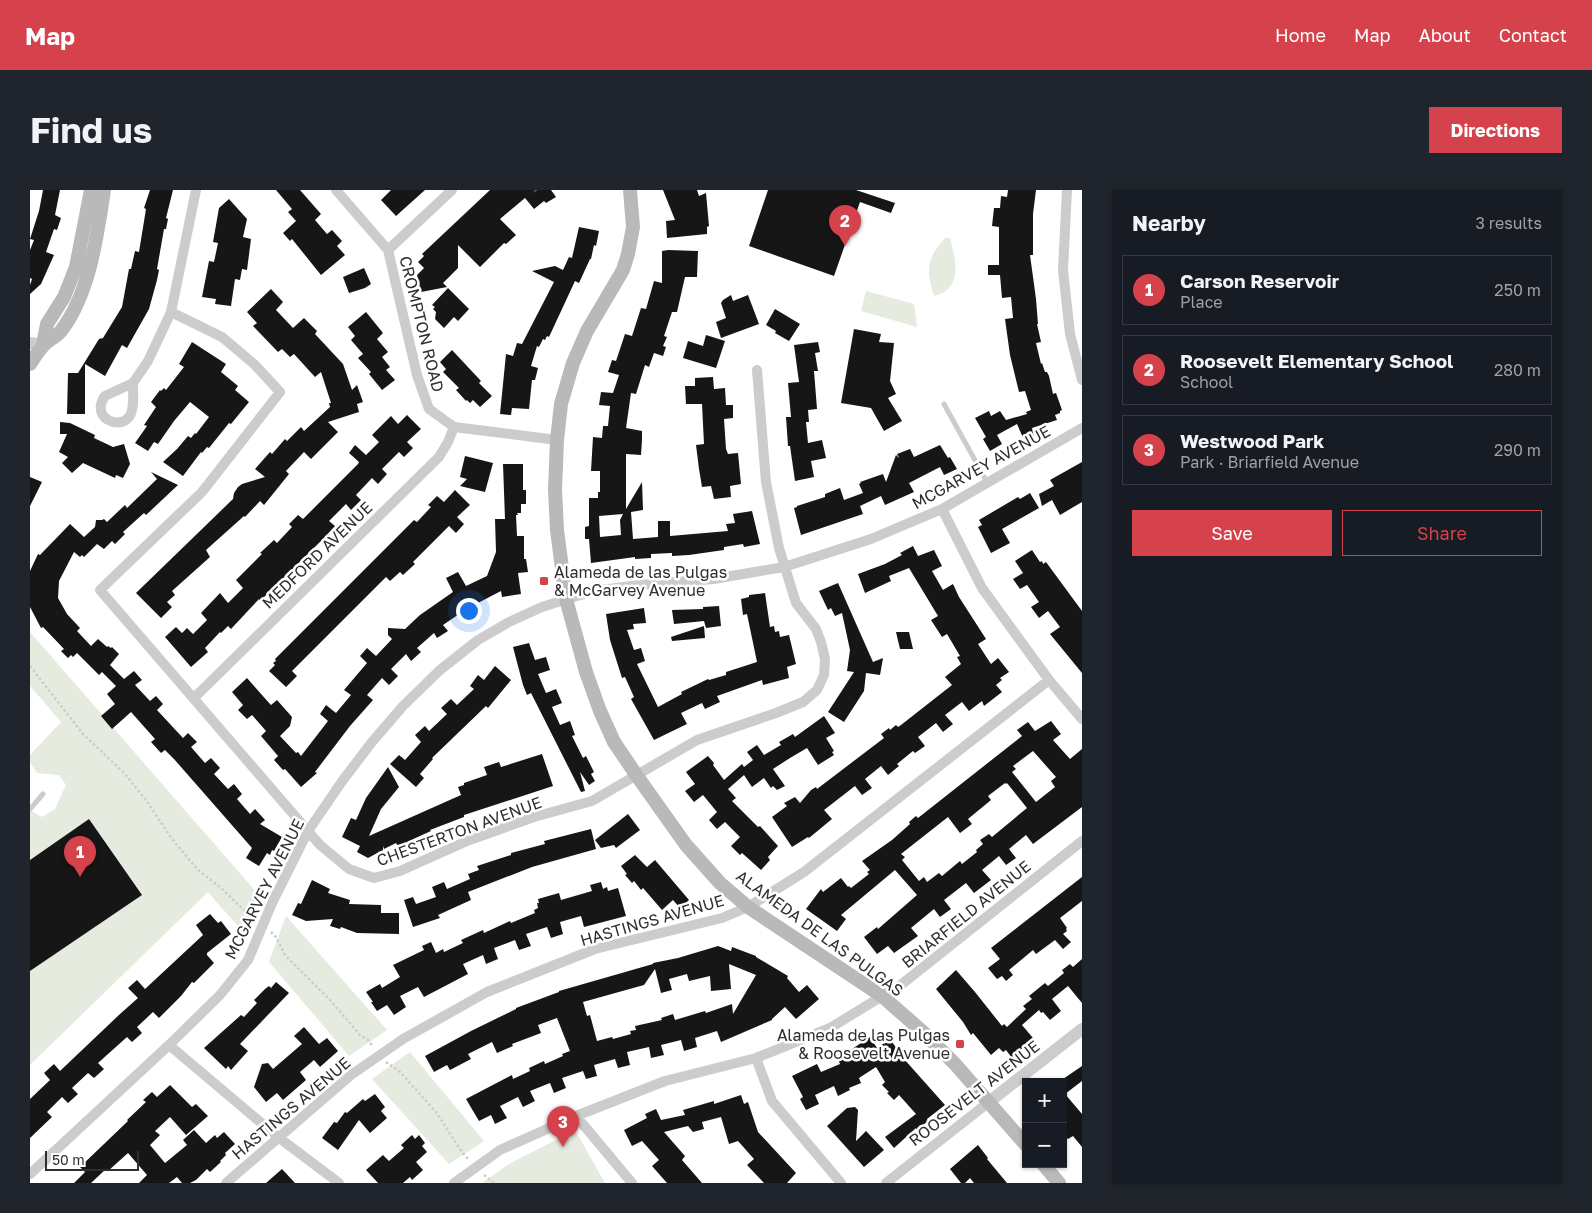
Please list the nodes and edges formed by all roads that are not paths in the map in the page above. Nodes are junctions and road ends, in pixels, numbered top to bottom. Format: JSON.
{"nodes":[{"id":1,"x":91,"y":190,"type":"edge"},
{"id":2,"x":104,"y":190,"type":"edge"},
{"id":3,"x":196,"y":190,"type":"edge"},
{"id":4,"x":336,"y":190,"type":"edge"},
{"id":5,"x":452,"y":190,"type":"edge"},
{"id":6,"x":630,"y":190,"type":"edge"},
{"id":7,"x":1067,"y":190,"type":"edge"},
{"id":8,"x":388,"y":250,"type":"junction"},
{"id":9,"x":171,"y":312,"type":"junction"},
{"id":10,"x":37,"y":344,"type":"edge"},
{"id":11,"x":30,"y":364,"type":"edge"},
{"id":12,"x":757,"y":370,"type":"dead end"},
{"id":13,"x":1082,"y":380,"type":"edge"},
{"id":14,"x":133,"y":382,"type":"dead end"},
{"id":15,"x":944,"y":404,"type":"dead end"},
{"id":16,"x":454,"y":427,"type":"junction"},
{"id":17,"x":1082,"y":428,"type":"edge"},
{"id":18,"x":557,"y":440,"type":"junction"},
{"id":19,"x":988,"y":483,"type":"junction"},
{"id":20,"x":942,"y":509,"type":"junction"},
{"id":21,"x":784,"y":567,"type":"junction"},
{"id":22,"x":566,"y":599,"type":"junction"},
{"id":23,"x":1049,"y":680,"type":"junction"},
{"id":24,"x":194,"y":698,"type":"junction"},
{"id":25,"x":1082,"y":718,"type":"edge"},
{"id":26,"x":637,"y":776,"type":"junction"},
{"id":27,"x":43,"y":794,"type":"dead end"},
{"id":28,"x":30,"y":809,"type":"edge"},
{"id":29,"x":308,"y":831,"type":"junction"},
{"id":30,"x":1082,"y":841,"type":"edge"},
{"id":31,"x":748,"y":907,"type":"junction"},
{"id":32,"x":882,"y":996,"type":"junction"},
{"id":33,"x":1082,"y":1029,"type":"edge"},
{"id":34,"x":169,"y":1045,"type":"junction"},
{"id":35,"x":756,"y":1058,"type":"junction"},
{"id":36,"x":989,"y":1102,"type":"junction"},
{"id":37,"x":576,"y":1116,"type":"junction"},
{"id":38,"x":278,"y":1137,"type":"junction"},
{"id":39,"x":1022,"y":1140,"type":"edge"},
{"id":40,"x":1046,"y":1168,"type":"edge"},
{"id":41,"x":30,"y":1174,"type":"edge"},
{"id":42,"x":226,"y":1183,"type":"edge"},
{"id":43,"x":339,"y":1183,"type":"edge"},
{"id":44,"x":454,"y":1183,"type":"edge"},
{"id":45,"x":632,"y":1183,"type":"edge"},
{"id":46,"x":840,"y":1183,"type":"edge"},
{"id":47,"x":886,"y":1183,"type":"edge"},
{"id":48,"x":1059,"y":1183,"type":"edge"}],
"edges":[{"from":1,"to":10,"type":"main road"},
{"from":2,"to":10,"type":"main road"},
{"from":3,"to":9,"type":"street"},
{"from":4,"to":8,"type":"street","name":"CROMPTON ROAD"},
{"from":5,"to":8,"type":"street"},
{"from":6,"to":18,"type":"main road","name":"ALAMEDA DE LAS PULGAS"},
{"from":7,"to":13,"type":"street"},
{"from":8,"to":16,"type":"street","name":"CROMPTON ROAD"},
{"from":9,"to":14,"type":"street"},
{"from":9,"to":24,"type":"street","name":"CHESTERTON AVENUE"},
{"from":10,"to":11,"type":"main road"},
{"from":12,"to":21,"type":"street","name":"CHESTERTON AVENUE"},
{"from":15,"to":19,"type":"lane"},
{"from":16,"to":18,"type":"street","name":"CROMPTON ROAD"},
{"from":16,"to":24,"type":"street","name":"MEDFORD AVENUE"},
{"from":17,"to":19,"type":"street","name":"MCGARVEY AVENUE"},
{"from":18,"to":22,"type":"main road","name":"ALAMEDA DE LAS PULGAS"},
{"from":19,"to":20,"type":"street","name":"MCGARVEY AVENUE"},
{"from":20,"to":21,"type":"street","name":"MCGARVEY AVENUE"},
{"from":20,"to":23,"type":"street"},
{"from":21,"to":22,"type":"street","name":"MCGARVEY AVENUE"},
{"from":21,"to":26,"type":"street","name":"CHESTERTON AVENUE"},
{"from":22,"to":26,"type":"main road","name":"ALAMEDA DE LAS PULGAS"},
{"from":22,"to":29,"type":"street","name":"MCGARVEY AVENUE"},
{"from":23,"to":25,"type":"street"},
{"from":23,"to":31,"type":"street","name":"HASTINGS AVENUE"},
{"from":24,"to":29,"type":"street","name":"CHESTERTON AVENUE"},
{"from":26,"to":29,"type":"street","name":"CHESTERTON AVENUE"},
{"from":26,"to":31,"type":"main road","name":"ALAMEDA DE LAS PULGAS"},
{"from":27,"to":28,"type":"lane"},
{"from":29,"to":34,"type":"street","name":"MCGARVEY AVENUE"},
{"from":30,"to":32,"type":"street","name":"BRIARFIELD AVENUE"},
{"from":31,"to":32,"type":"main road","name":"ALAMEDA DE LAS PULGAS"},
{"from":31,"to":38,"type":"street","name":"HASTINGS AVENUE"},
{"from":32,"to":35,"type":"street","name":"BRIARFIELD AVENUE"},
{"from":32,"to":36,"type":"main road","name":"ALAMEDA DE LAS PULGAS"},
{"from":33,"to":36,"type":"street","name":"ROOSEVELT AVENUE"},
{"from":34,"to":38,"type":"street"},
{"from":34,"to":41,"type":"street","name":"MCGARVEY AVENUE"},
{"from":35,"to":37,"type":"street","name":"BRIARFIELD AVENUE"},
{"from":35,"to":46,"type":"street"},
{"from":36,"to":39,"type":"main road","name":"ALAMEDA DE LAS PULGAS"},
{"from":36,"to":47,"type":"street","name":"ROOSEVELT AVENUE"},
{"from":37,"to":44,"type":"street","name":"BRIARFIELD AVENUE"},
{"from":37,"to":45,"type":"street"},
{"from":38,"to":42,"type":"street","name":"HASTINGS AVENUE"},
{"from":38,"to":43,"type":"street"},
{"from":40,"to":48,"type":"main road"}]}
